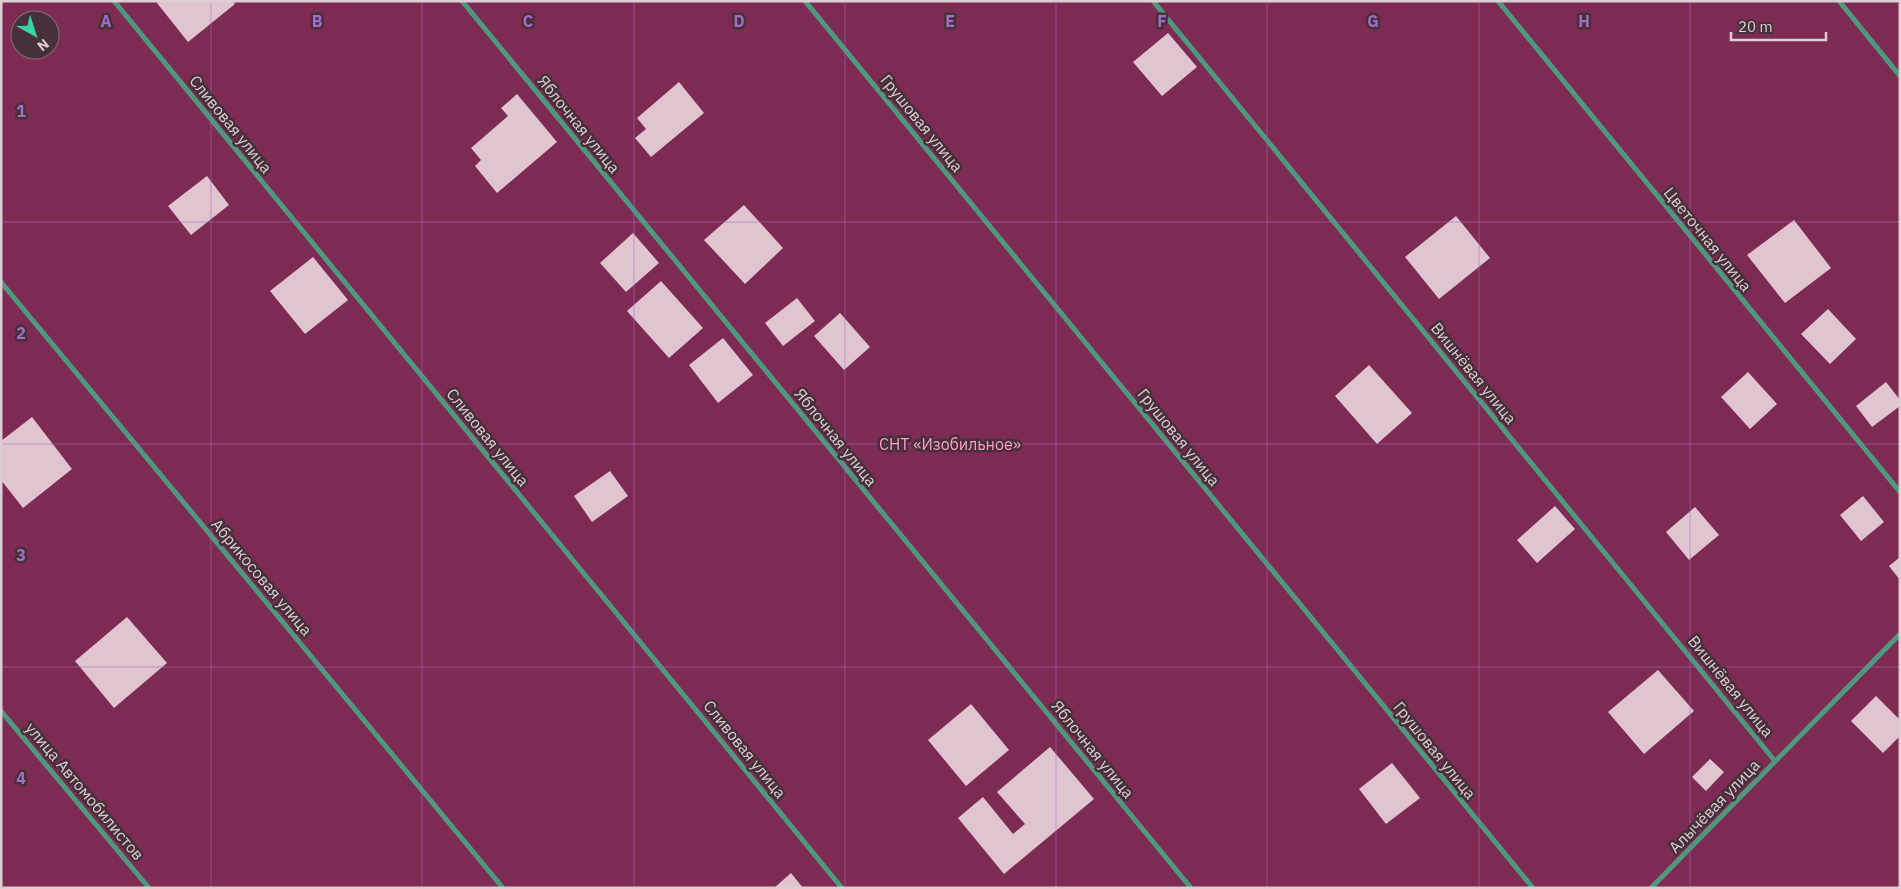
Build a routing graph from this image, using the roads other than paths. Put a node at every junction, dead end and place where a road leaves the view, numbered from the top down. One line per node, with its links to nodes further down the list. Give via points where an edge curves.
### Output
1 (114, 1): 15 (street, Сливовая улица)
2 (462, 1): 16 (street, Яблочная улица)
3 (805, 1): 17 (street, Грушовая улица)
4 (1153, 1): 12 (street, Вишнёвая улица)
5 (1498, 1): 9 (street, Цветочная улица)
6 (1839, 1): 7 (street)
7 (1900, 76)
8 (1, 282): 14 (street, Абрикосовая улица)
9 (1900, 492)
10 (1900, 634): 12 (street, Алычёвая улица)
11 (1, 711): 13 (street, улица Автомобилистов)
12 (1775, 760): 18 (street, Алычёвая улица)
13 (149, 888)
14 (504, 888)
15 (842, 888)
16 (1191, 888)
17 (1532, 888)
18 (1651, 888)

